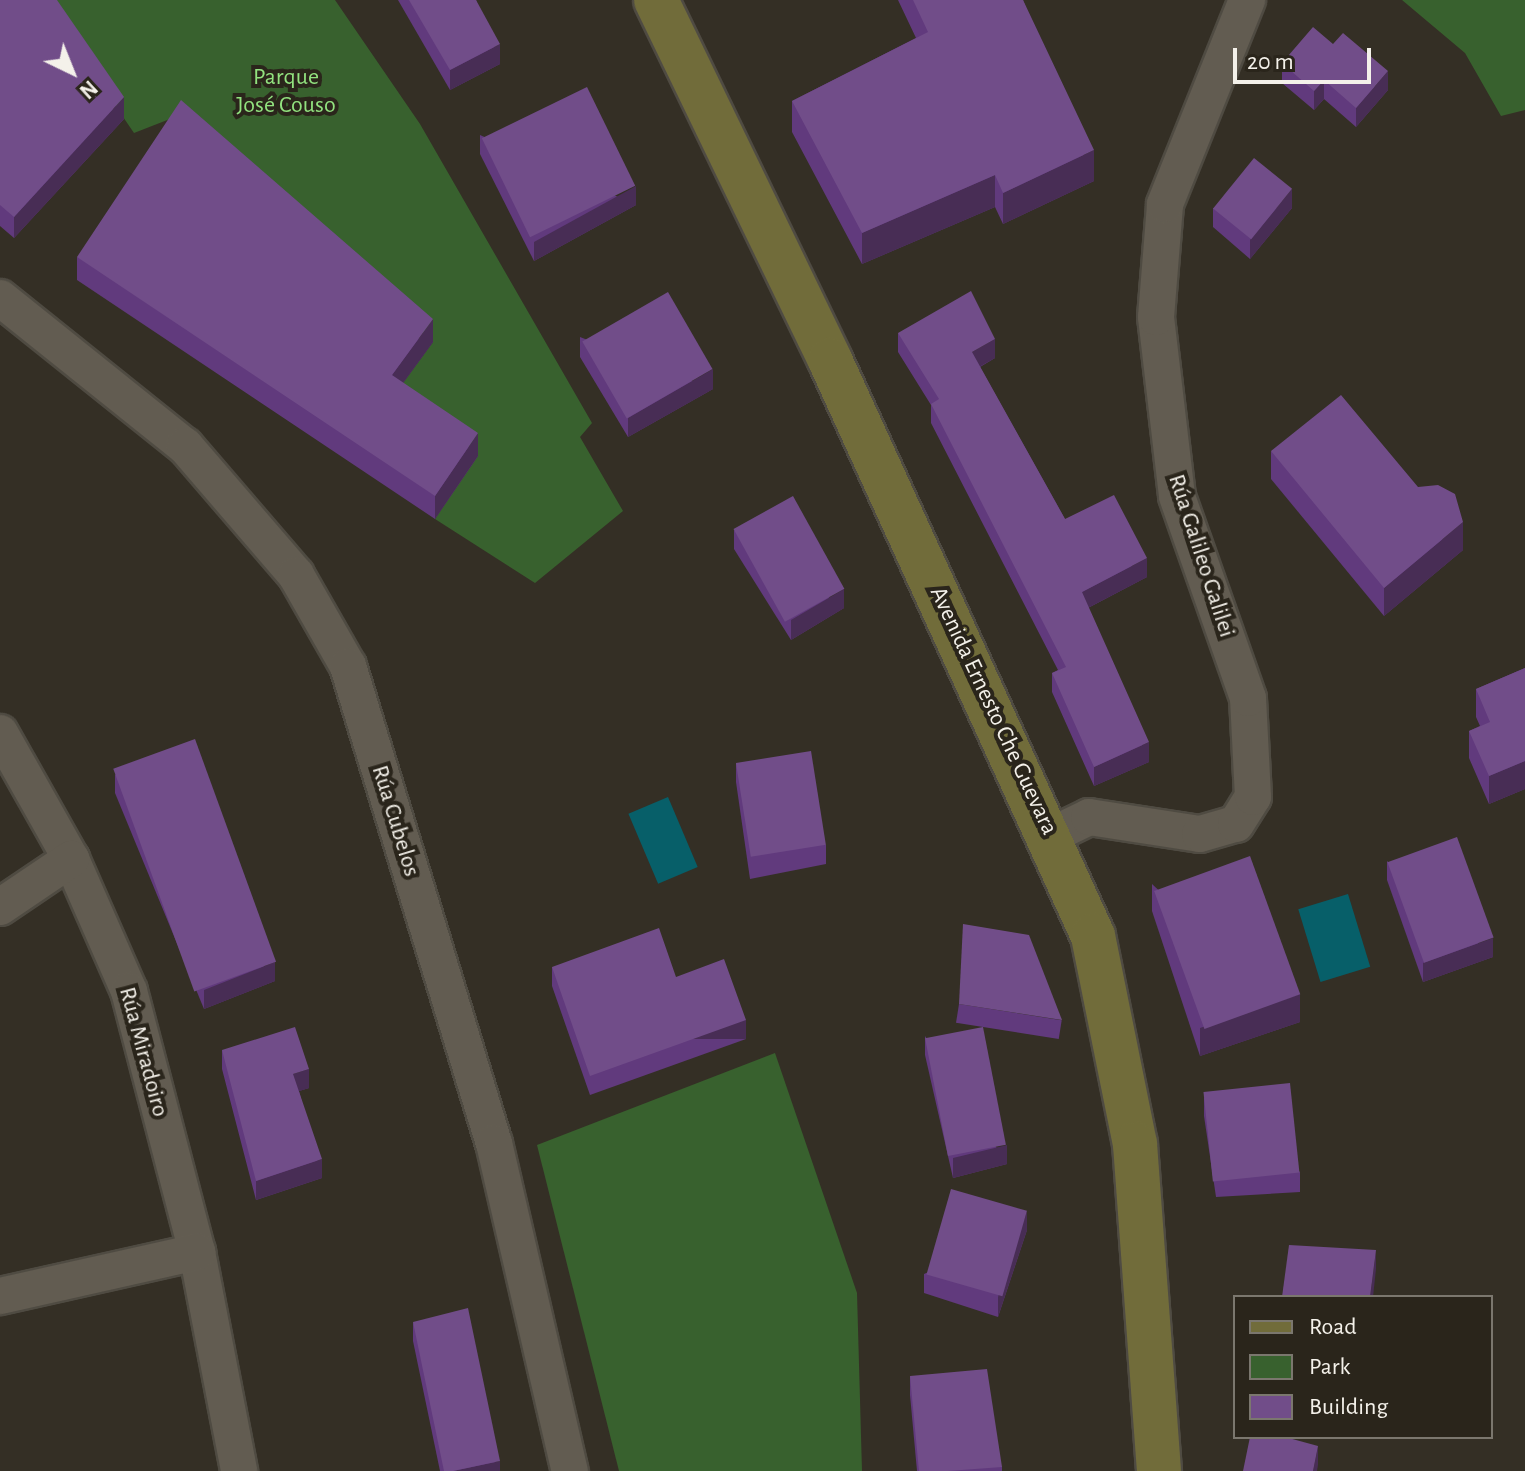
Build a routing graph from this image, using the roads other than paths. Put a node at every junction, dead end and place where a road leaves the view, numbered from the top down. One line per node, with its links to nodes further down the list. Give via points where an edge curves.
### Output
1 (656, 0): 5 (main road, Avenida Ernesto Che Guevara)
2 (1247, 0): 5 (street, Rúa Galileo Galilei, via 1165,204 1156,317 1177,496 1248,698 1253,797 1236,824 1200,834 1133,820 1102,837)
3 (0, 298): 11 (street, Rúa Cubelos, via 185,446 296,575 348,666 494,1143)
4 (0, 733): 6 (street, Rúa Miradoiro)
5 (1052, 835): 12 (main road, Avenida Ernesto Che Guevara, via 1093,936 1135,1144)
6 (71, 859): 7 (street); 8 (street, Rúa Miradoiro, via 129,991)
7 (0, 907)
8 (197, 1252): 9 (street); 10 (street, Rúa Miradoiro)
9 (0, 1296)
10 (239, 1471)
11 (570, 1471)
12 (1159, 1471)

